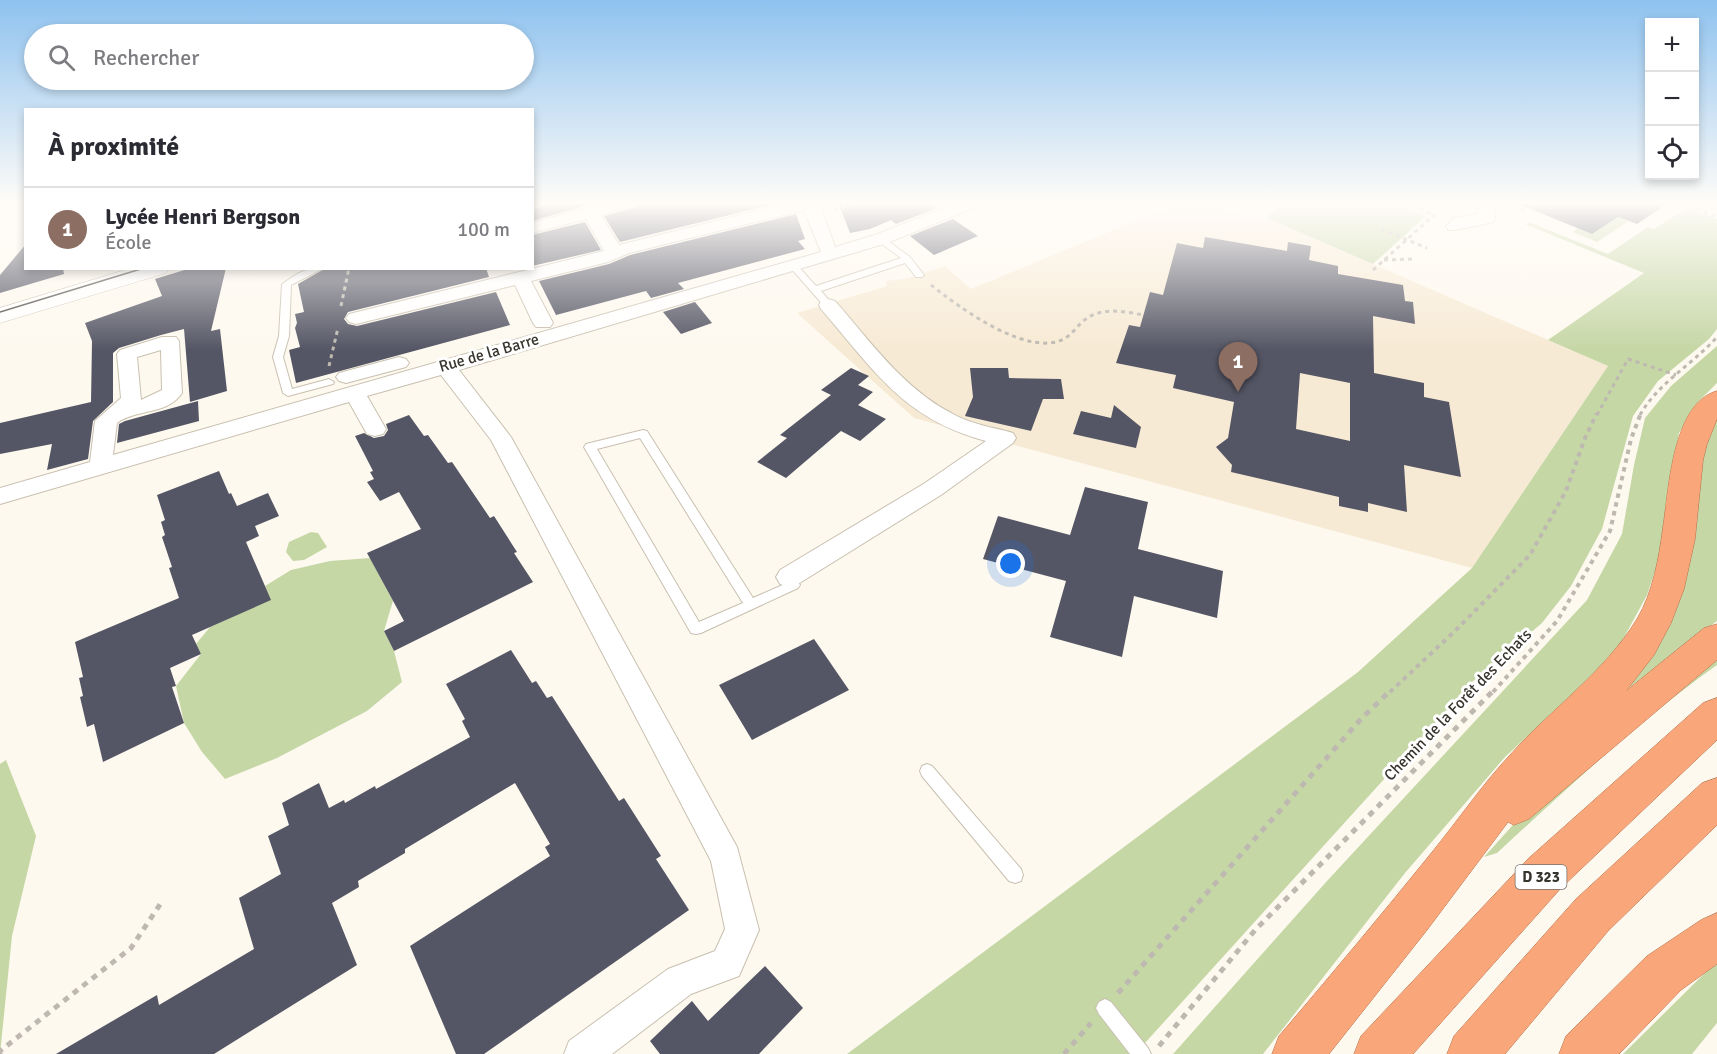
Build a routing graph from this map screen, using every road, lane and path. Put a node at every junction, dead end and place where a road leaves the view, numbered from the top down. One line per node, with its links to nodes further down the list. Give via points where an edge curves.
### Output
1 (617, 251): 6 (street)
2 (829, 251): 7 (street)
3 (840, 251): 7 (street, Rue de la Barre)
4 (897, 251): 8 (lane)
5 (1394, 251): 10 (path)
6 (614, 252): 17 (street)
7 (831, 254): 11 (street, Rue de la Barre)
8 (907, 259): 16 (lane); 20 (lane)
9 (1413, 259): 10 (path)
10 (1384, 260): 15 (path)
11 (793, 266): 18 (street, Rue de la Barre); 20 (lane)
12 (108, 270): 21 (street)
13 (151, 270): 23 (street)
14 (315, 270): 30 (lane, via 287,284 284,336 278,357 288,393)
15 (1373, 270)
16 (919, 275)
17 (522, 278): 24 (street); 25 (street)
18 (736, 282): 25 (street, via 726,276 713,277); 28 (street, Rue de la Barre)
19 (927, 282): 22 (path, via 955,304 1009,334 1049,344 1062,340 1092,314 1104,310)
20 (822, 297): 36 (street, via 873,356 924,406 943,418 1005,438)
21 (0, 303)
22 (1143, 315)
23 (0, 316)
24 (356, 318)
25 (543, 323): 30 (street)
26 (1717, 337): 29 (path, Chemin de la Forêt des Echats)
27 (333, 342): 30 (path, via 330,345)
28 (445, 366): 30 (street, Rue de la Barre); 48 (street, via 500,437 726,858 742,930 727,964 680,981)
29 (1676, 375): 46 (path, via 1628,359 1585,438 1566,491 1530,555 1362,718); 51 (path, Chemin de la Forêt des Echats, via 1655,393 1641,413 1631,439 1610,531 1557,621 1483,703 1256,928)
30 (343, 384): 33 (street); 34 (street, Rue de la Barre)
31 (1717, 400): 42 (highway, via 1692,440 1667,590 1653,623 1636,652 1524,768)
32 (120, 410): 34 (street, via 106,421)
33 (375, 429)
34 (101, 466): 35 (street, Rue de la Barre)
35 (0, 496)
36 (791, 581): 37 (lane)
37 (751, 605): 37 (lane, via 643,434 590,447 696,629)
38 (1717, 639): 42 (highway)
39 (1717, 715): 53 (highway, D 323, via 1545,873)
40 (927, 771): 43 (lane)
41 (1717, 797): 54 (highway, via 1592,915)
42 (1467, 843): 52 (highway)
43 (1016, 875)
44 (163, 900): 47 (path, via 131,948)
45 (1717, 936): 55 (highway, via 1664,973)
46 (1105, 1008): 49 (path); 50 (lane)
47 (0, 1054)
48 (582, 1054)
49 (1064, 1054)
50 (1142, 1054)
51 (1151, 1054)
52 (1297, 1054)
53 (1379, 1054)
54 (1472, 1054)
55 (1584, 1054)

